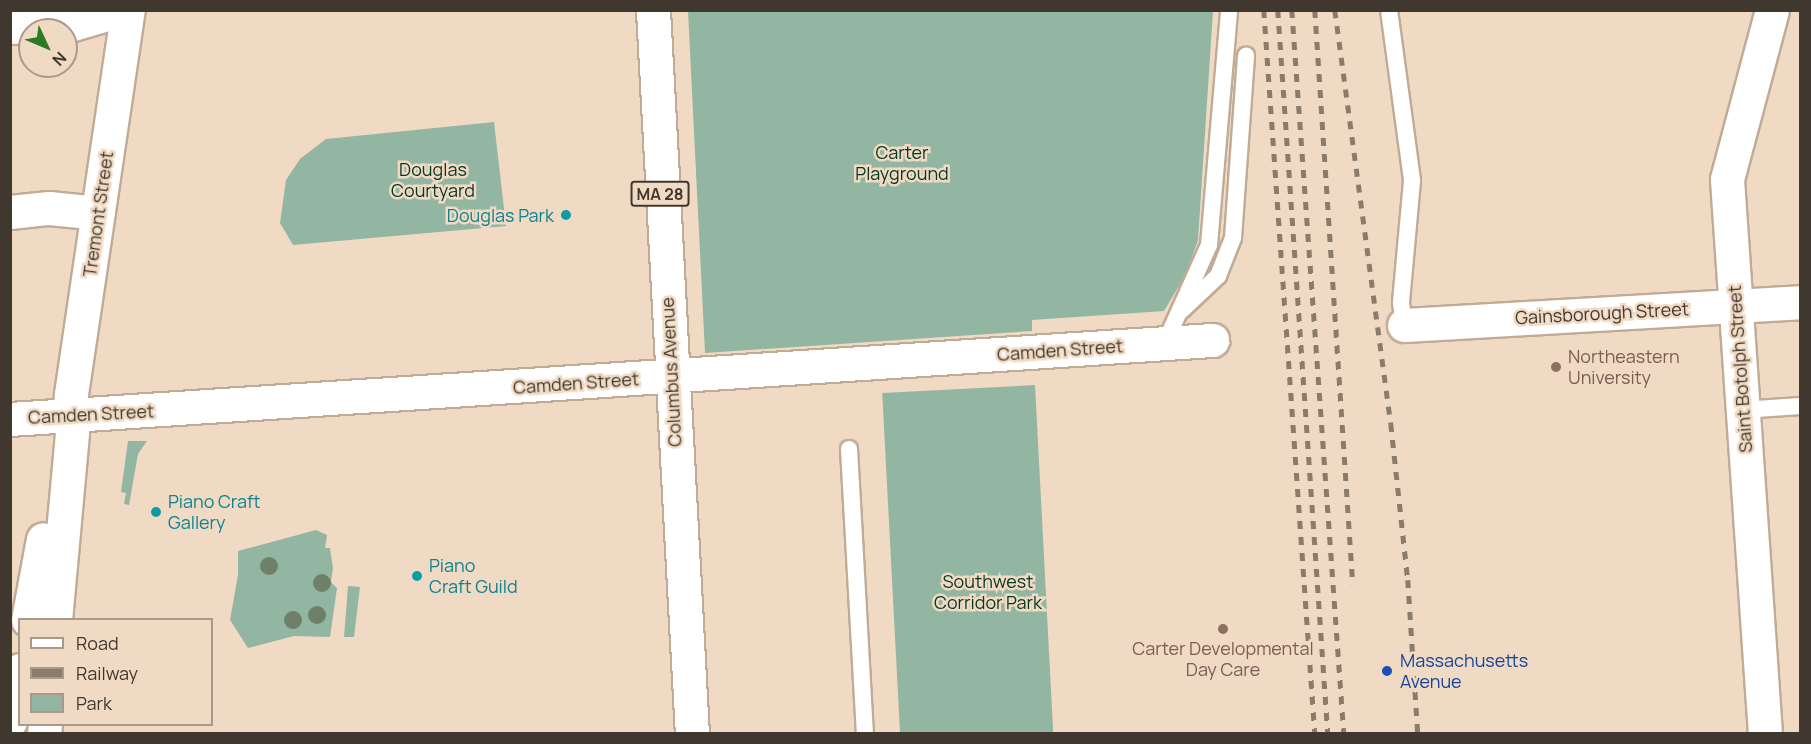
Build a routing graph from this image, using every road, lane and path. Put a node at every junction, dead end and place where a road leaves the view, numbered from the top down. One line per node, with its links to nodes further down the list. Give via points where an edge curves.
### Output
1 (121, 10): 7 (street, via 74,24)
2 (128, 10): 10 (street, Tremont Street)
3 (653, 10): 16 (street, Columbus Avenue / MA 28)
4 (1228, 10): 14 (lane, via 1209,245)
5 (1389, 10): 13 (lane, via 1412,181 1401,303)
6 (1772, 10): 12 (street, Saint Botolph Street, via 1727,178)
7 (10, 27)
8 (1246, 55): 14 (lane, via 1233,238 1218,276)
9 (10, 212): 10 (street, via 49,208)
10 (98, 213): 19 (street, Tremont Street)
11 (1800, 302): 12 (street, Gainsborough Street)
12 (1736, 306): 13 (street, Gainsborough Street); 18 (street, Saint Botolph Street)
13 (1404, 325)
14 (1171, 329): 15 (street, Camden Street); 16 (street, Camden Street)
15 (1212, 340)
16 (670, 377): 19 (street, Camden Street); 26 (street, Columbus Avenue / MA 28)
17 (1800, 405): 18 (lane)
18 (1742, 410): 28 (street, Saint Botolph Street)
19 (69, 417): 20 (street, Camden Street); 22 (street, Tremont Street, via 62,428); 23 (street, Tremont Street, via 72,432)
20 (10, 419)
21 (849, 449): 27 (lane)
22 (28, 618)
23 (55, 618)
24 (18, 680): 25 (street)
25 (10, 721)
26 (692, 734)
27 (865, 734)
28 (1765, 734)

